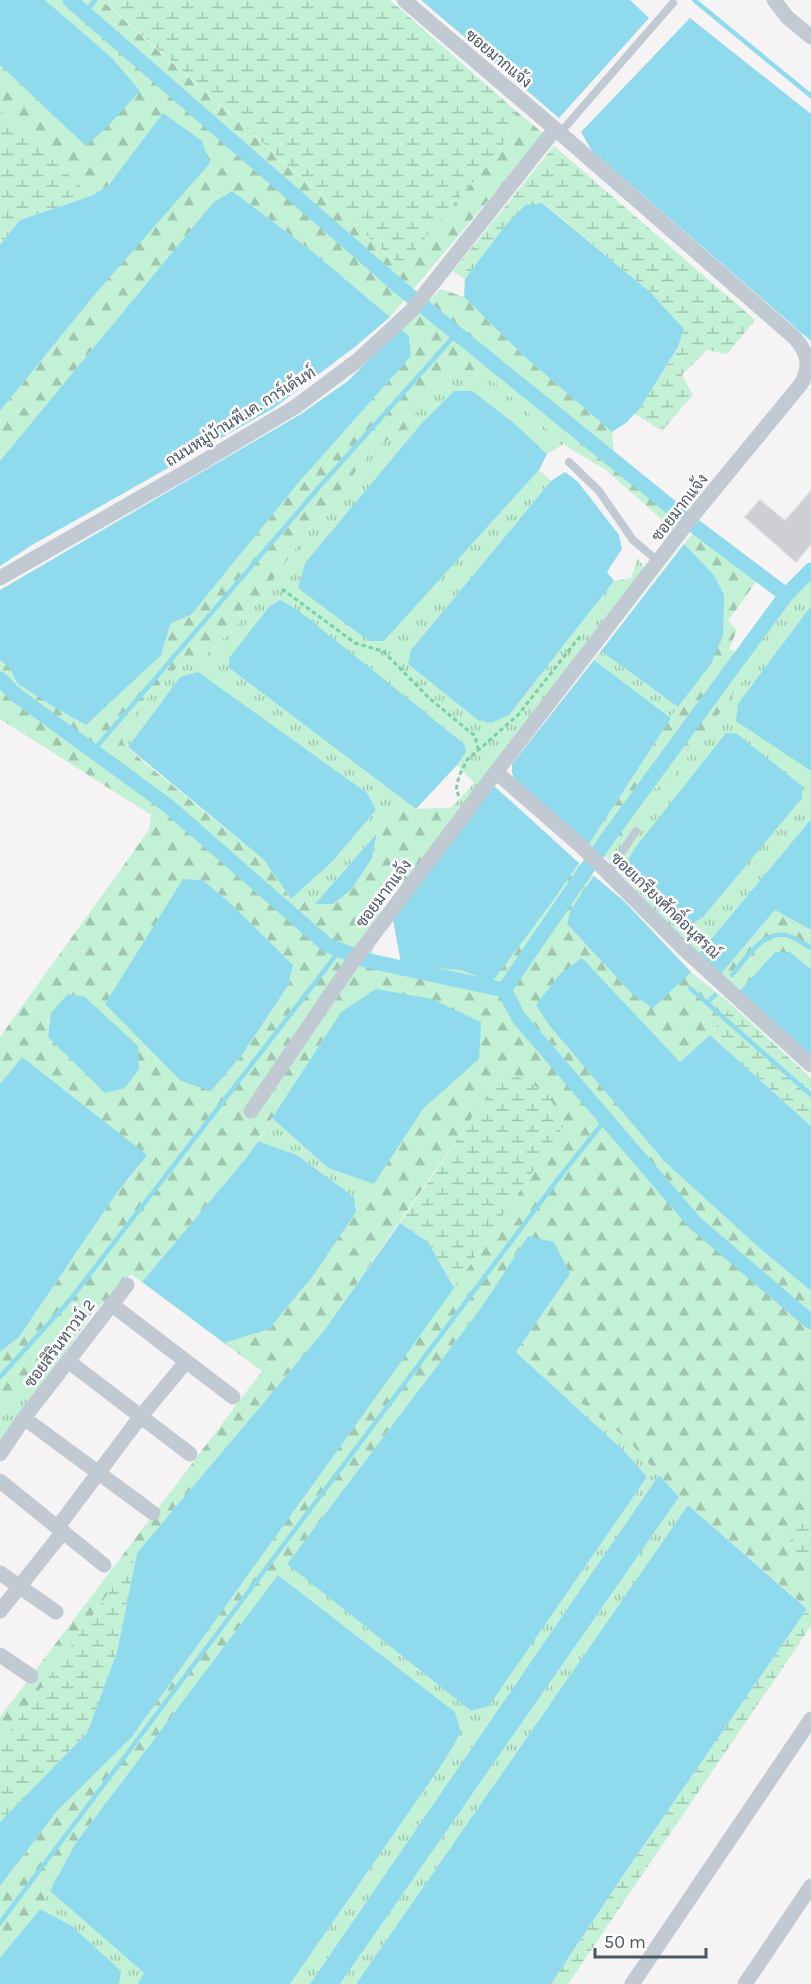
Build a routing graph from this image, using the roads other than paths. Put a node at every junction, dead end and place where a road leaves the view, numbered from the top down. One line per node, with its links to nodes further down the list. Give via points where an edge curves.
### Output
1 (404, 0): 5 (street, ซอยมากแจ้ง)
2 (774, 0): 4 (street)
3 (673, 3): 5 (lane)
4 (811, 38)
5 (557, 131): 7 (street, ซอยมากแจ้ง, via 804,348 807,366 801,384); 8 (street, ถนนหมู่บ้านพี.เค. การ์เด้นท์, via 411,311 358,360 295,407)
6 (569, 462): 7 (lane, via 599,491 633,540)
7 (659, 562): 9 (street, ซอยมากแจ้ง)
8 (0, 578)
9 (496, 772): 11 (street, ซอยเกรียงศักดิ์อนุสรณ์); 13 (street, ซอยมากแจ้ง, via 349,967)
10 (636, 831): 11 (lane)
11 (604, 870): 12 (street, ซอยเกรียงศักดิ์อนุสรณ์)
12 (811, 1065)
13 (251, 1112)
14 (127, 1284): 15 (street, ซอยสิรินทาวน์ 2)
15 (111, 1304): 16 (street, ซอยสิรินทาวน์ 2); 17 (street)
16 (68, 1361): 19 (street); 20 (street, ซอยสิรินทาวน์ 2)
17 (186, 1362): 18 (street); 19 (street)
18 (233, 1397)
19 (141, 1416): 22 (street); 23 (street)
20 (24, 1418): 21 (street, ซอยสิรินทาวน์ 2); 23 (street)
21 (0, 1454)
22 (190, 1454)
23 (100, 1473): 25 (street); 26 (street)
24 (0, 1481): 26 (street)
25 (153, 1513)
26 (60, 1531): 27 (street); 29 (street)
27 (104, 1565)
28 (0, 1573): 29 (street)
29 (18, 1586): 30 (street); 31 (street)
30 (0, 1611)
31 (56, 1612)
32 (0, 1655): 33 (street)
33 (31, 1676)
34 (811, 1719): 36 (street)
35 (811, 1886): 37 (street)
36 (632, 1984)
37 (745, 1984)

